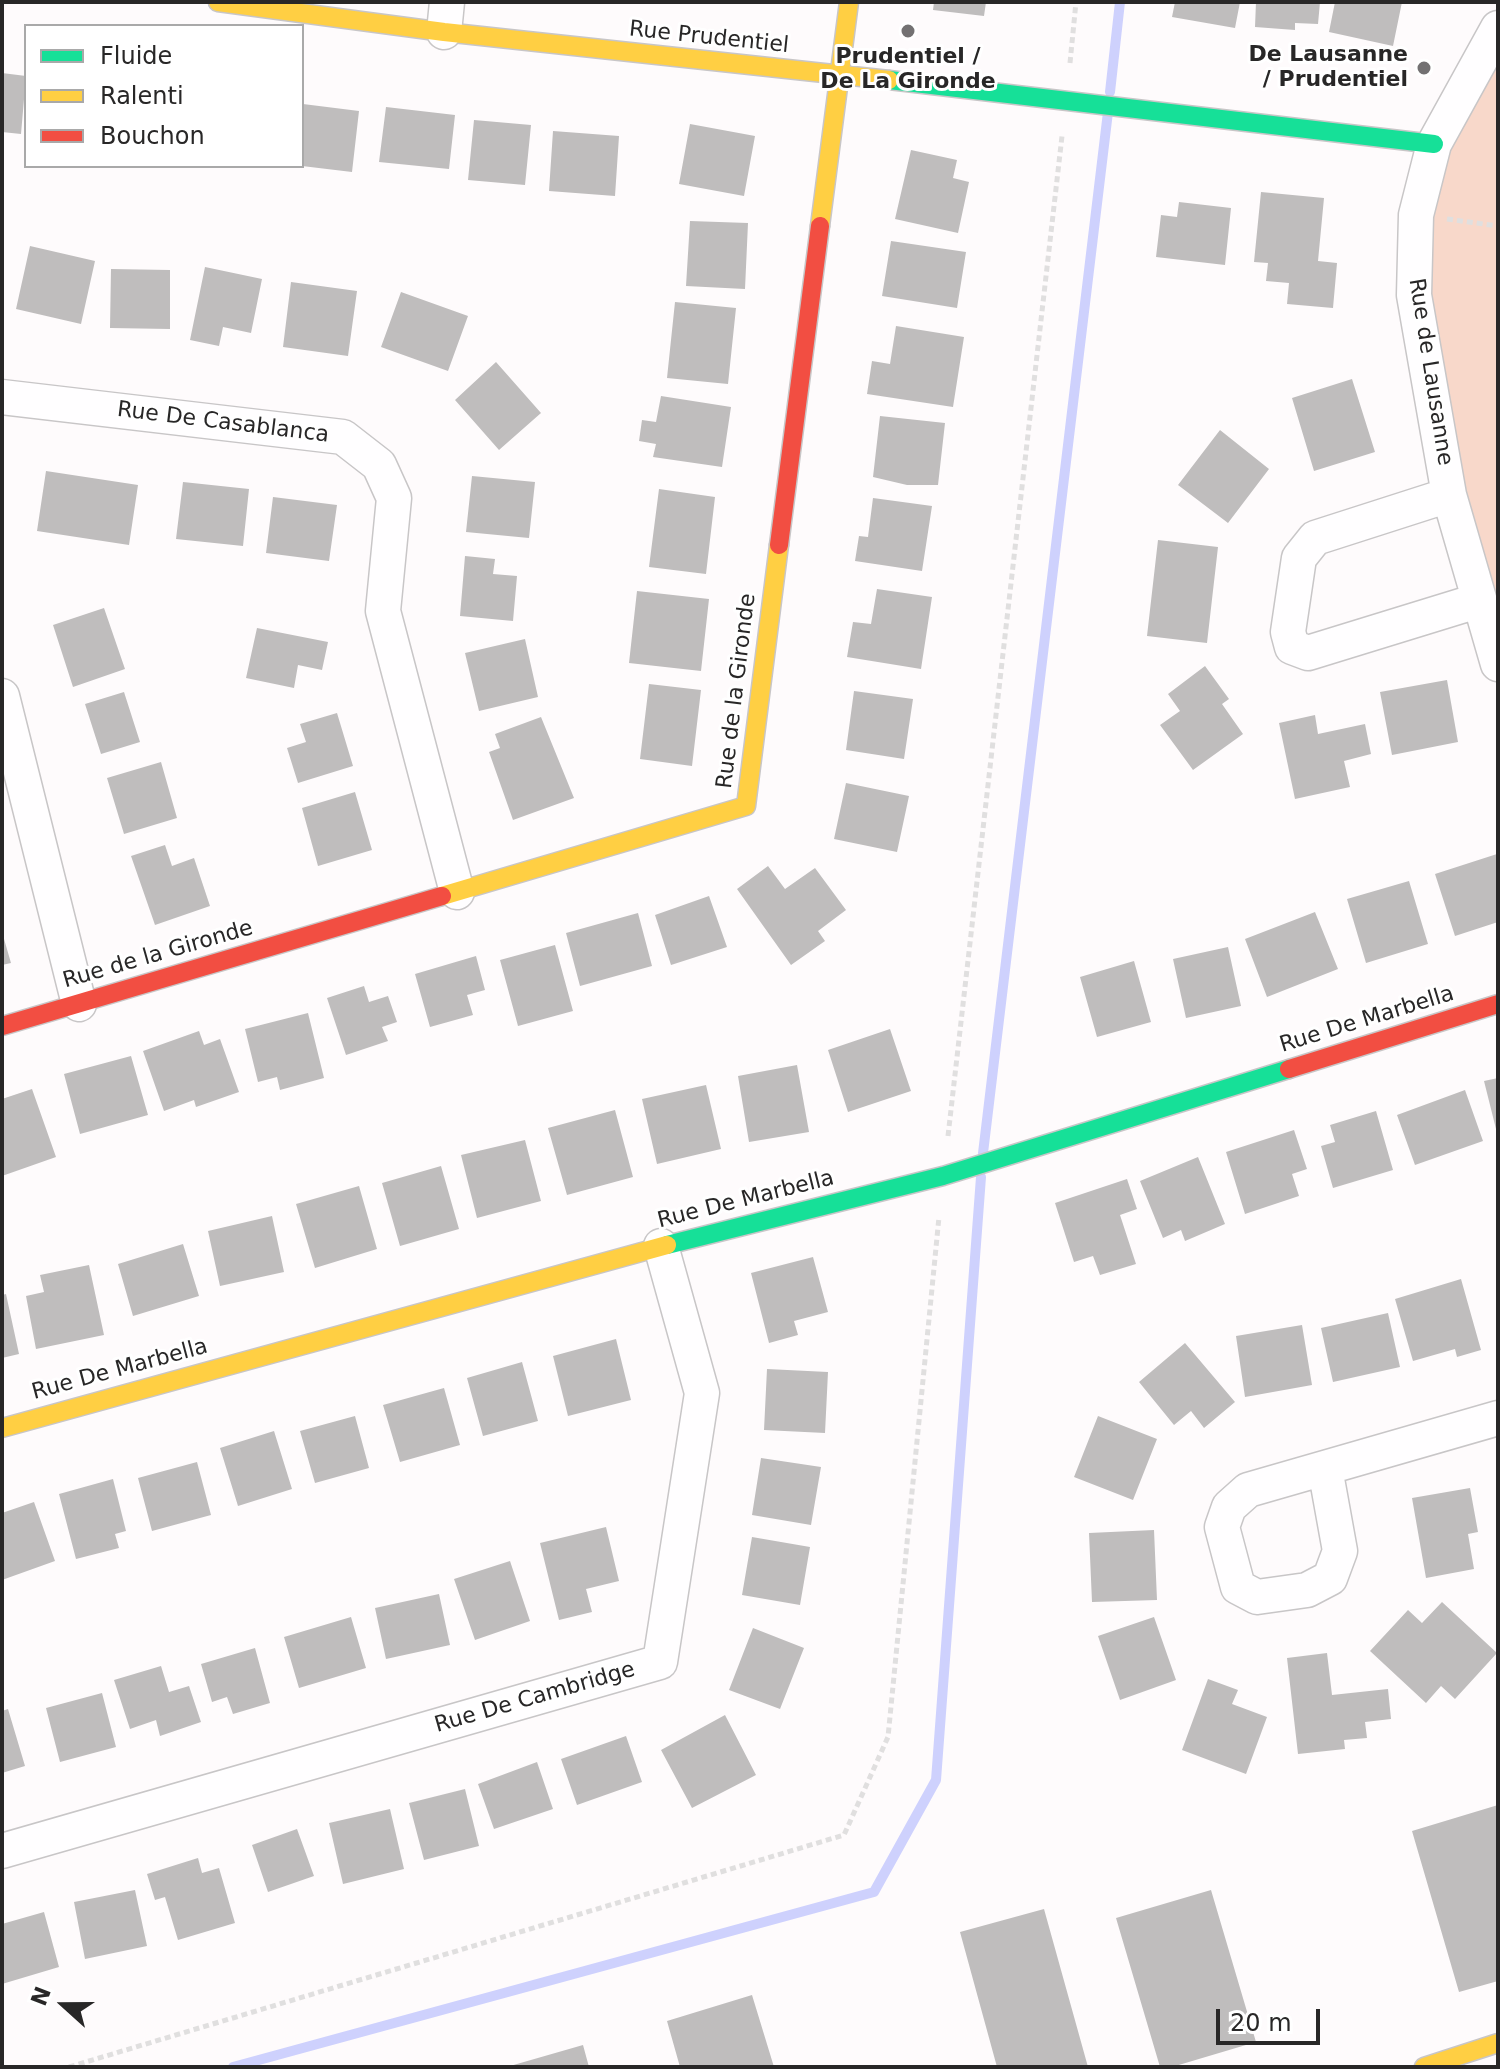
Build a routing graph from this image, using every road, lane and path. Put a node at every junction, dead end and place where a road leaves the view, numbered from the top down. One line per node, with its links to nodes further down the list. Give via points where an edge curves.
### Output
1 (218, 2): 4 (street, Rue Prudentiel)
2 (849, 2): 6 (street, Rue de la Gironde)
3 (1076, 2): 7 (path)
4 (445, 17): 6 (street, Rue Prudentiel)
5 (1498, 28): 8 (street, Rue de Lausanne)
6 (841, 77): 7 (street, Rue Prudentiel); 16 (street, Rue de la Gironde, via 746,806)
7 (1067, 99): 8 (street, Rue Prudentiel); 20 (path)
8 (1434, 144): 9 (street, Rue de Lausanne)
9 (1416, 215): 10 (path); 12 (street, Rue de Lausanne, via 1414,295)
10 (1498, 226)
11 (2, 397): 16 (street, Rue De Casablanca, via 343,437 379,465 394,498 383,611)
12 (1449, 495): 13 (street, Rue de Lausanne); 13 (street, Rue de Lausanne, via 1315,538 1299,558 1288,632 1292,647 1308,653)
13 (1477, 601): 14 (street, Rue de Lausanne)
14 (1498, 664)
15 (2, 696): 17 (street)
16 (457, 892): 17 (street, Rue de la Gironde)
17 (79, 1004): 19 (street, Rue de la Gironde)
18 (1498, 1004): 20 (street, Rue De Marbella)
19 (2, 1026)
20 (943, 1176): 21 (street, Rue De Marbella); 27 (path, via 888,1737 844,1835)
21 (661, 1246): 23 (street, Rue De Marbella); 25 (street, Rue De Cambridge, via 702,1393 660,1662)
22 (1498, 1418): 24 (street)
23 (2, 1428)
24 (1325, 1468)
25 (2, 1851)
26 (1498, 2043): 28 (street)
27 (69, 2067)
28 (1424, 2067)

